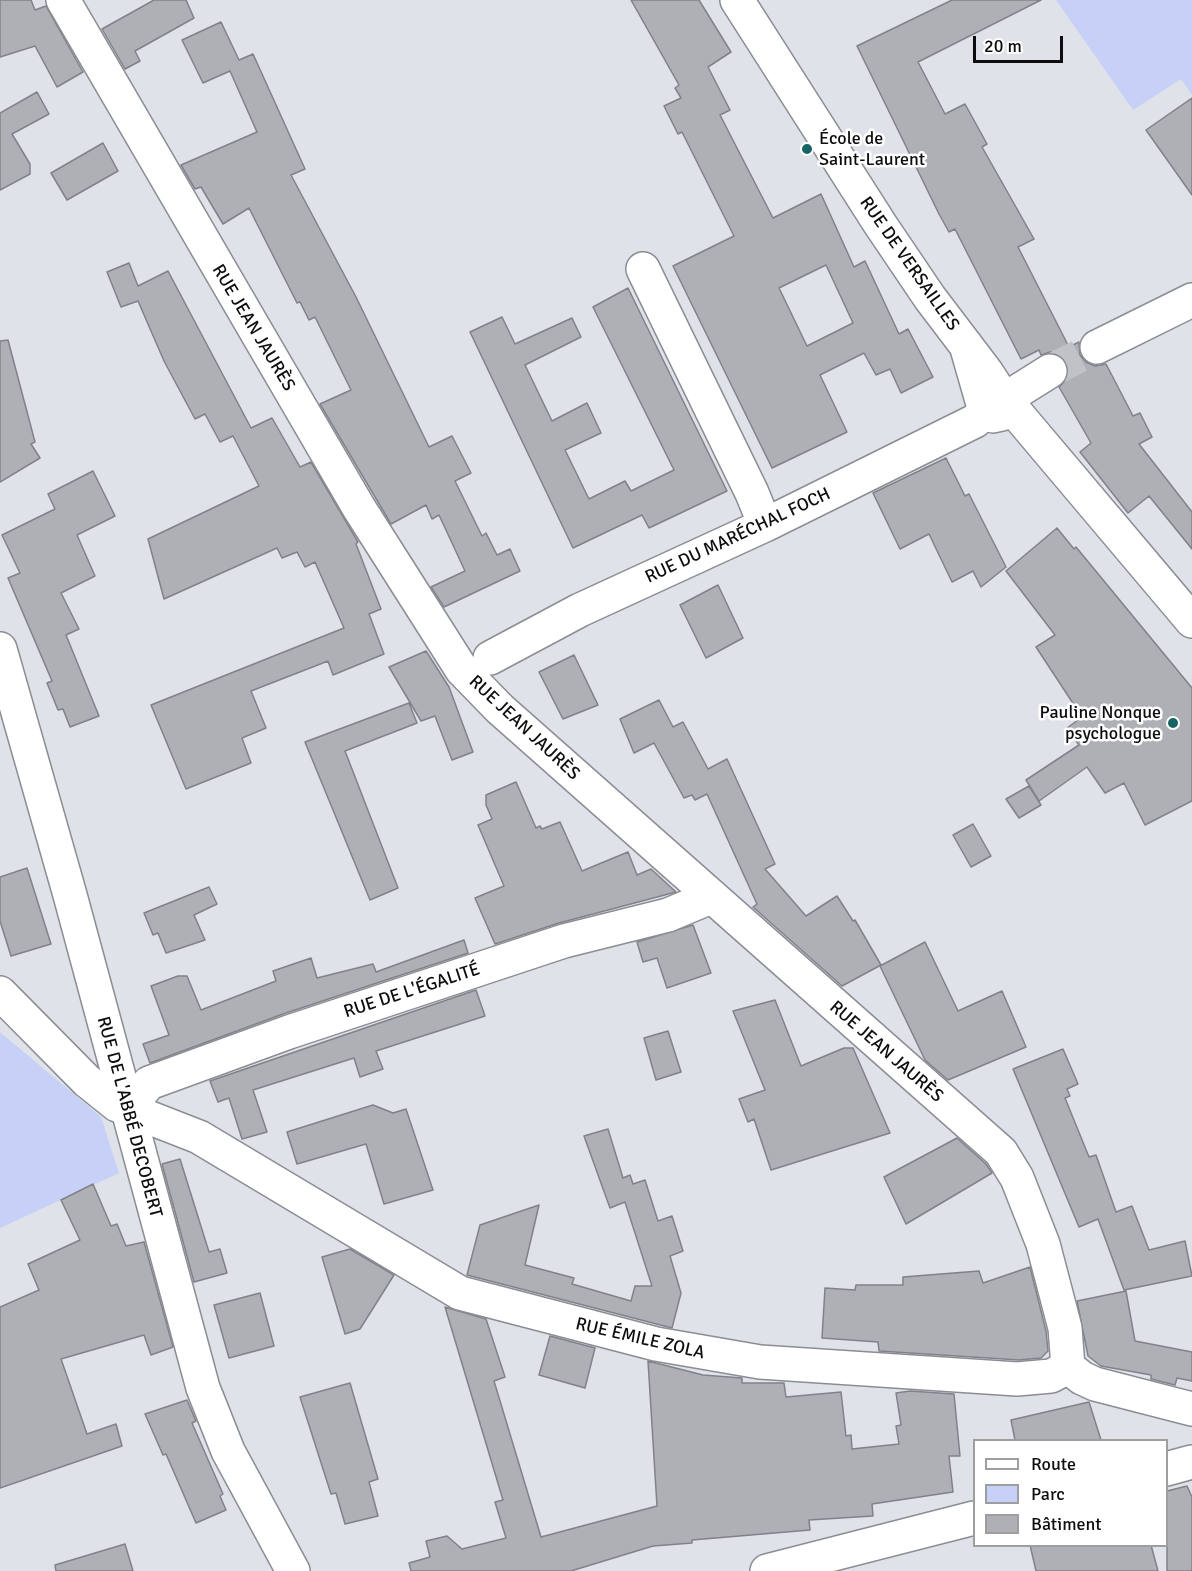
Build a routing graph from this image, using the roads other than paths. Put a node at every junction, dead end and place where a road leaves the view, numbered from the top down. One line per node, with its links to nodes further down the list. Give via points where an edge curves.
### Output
1 (63, 0): 12 (street, RUE JEAN JAURÈS, via 359,508 462,670 500,709)
2 (737, 0): 7 (street, RUE DE VERSAILLES, via 837,160 966,345)
3 (643, 269): 8 (street)
4 (1192, 300): 5 (street)
5 (1097, 347)
6 (1050, 371): 7 (street, RUE DU MARÉCHAL FOCH)
7 (1002, 406): 8 (street, RUE DU MARÉCHAL FOCH); 9 (street, RUE DE VERSAILLES)
8 (765, 525): 11 (street, RUE DU MARÉCHAL FOCH, via 580,610)
9 (1192, 621)
10 (0, 649): 14 (street, RUE DE L'ABBÉ DECOBERT)
11 (490, 657)
12 (711, 897): 14 (street, RUE DE L'ÉGALITÉ, via 668,915 564,940 149,1083); 15 (street, RUE JEAN JAURÈS, via 1001,1152 1017,1178 1043,1244 1065,1328)
13 (2, 998): 14 (street, RUE ÉMILE ZOLA, via 87,1081)
14 (127, 1110): 15 (street, RUE ÉMILE ZOLA, via 199,1137 445,1285 493,1303 656,1344 760,1362 1017,1379 1051,1376); 20 (street, RUE DE L'ABBÉ DECOBERT, via 211,1412)
15 (1068, 1366): 16 (street, via 1095,1384)
16 (1192, 1409)
17 (1192, 1462): 18 (street)
18 (1168, 1469)
19 (973, 1519): 21 (street)
20 (293, 1571)
21 (767, 1571)

